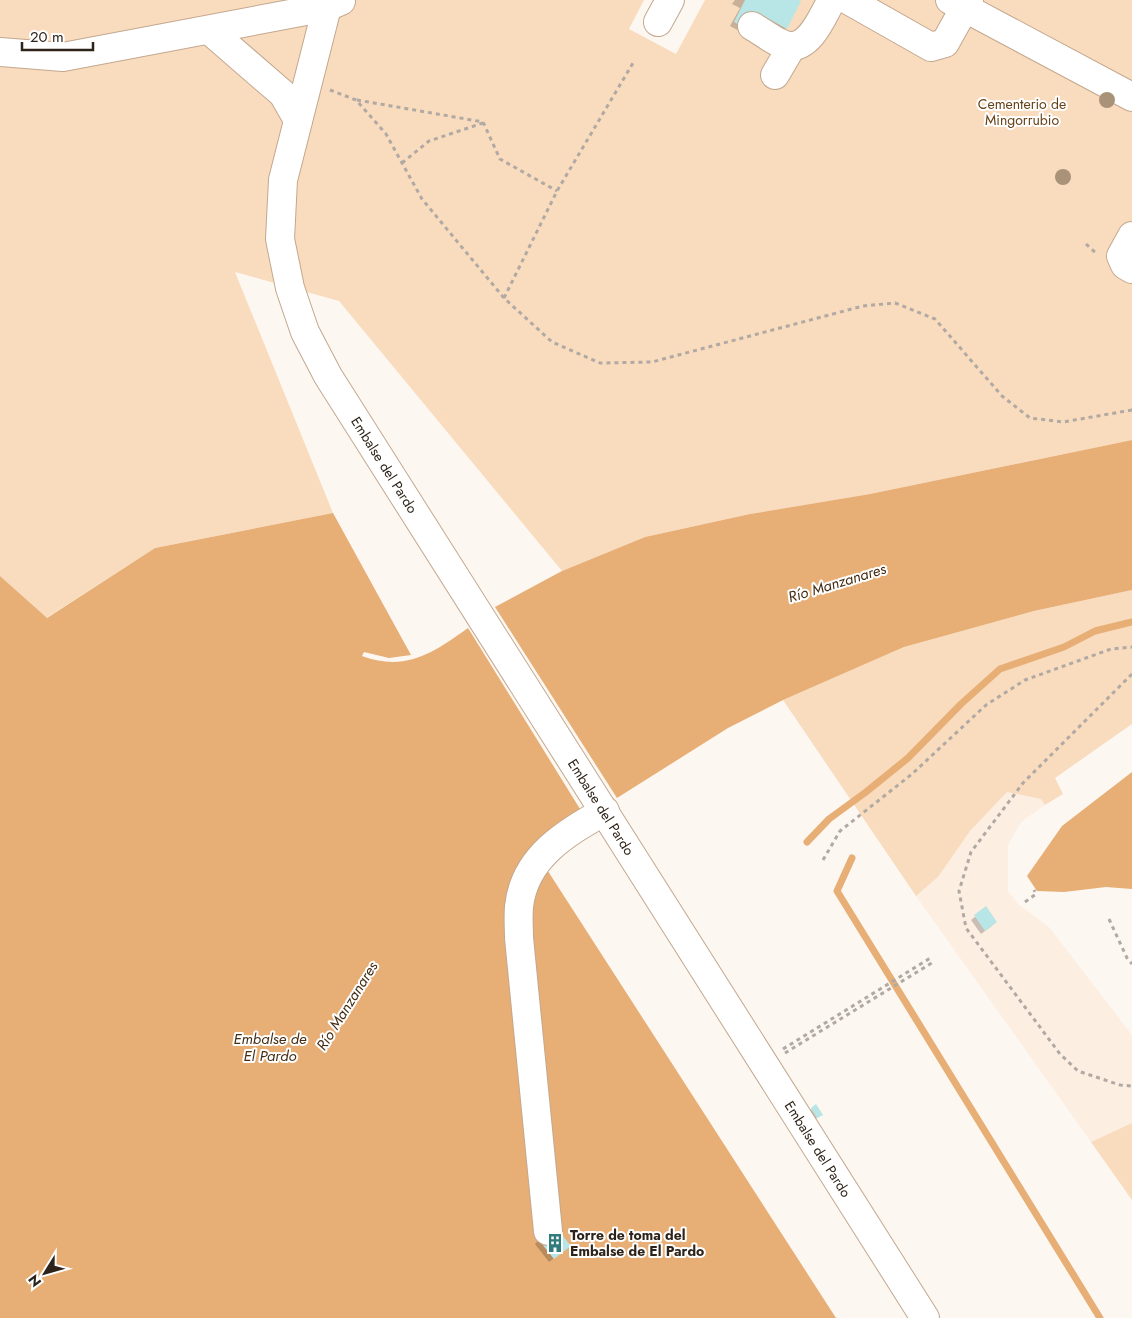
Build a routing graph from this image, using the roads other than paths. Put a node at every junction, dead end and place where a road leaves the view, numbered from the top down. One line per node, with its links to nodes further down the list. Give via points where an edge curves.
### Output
1 (832, 0): 7 (street, via 812,33)
2 (848, 0): 4 (street, via 931,47 945,43)
3 (335, 3): 6 (street); 11 (street, Embalse del Pardo)
4 (962, 3): 10 (street)
5 (752, 26): 7 (street)
6 (209, 30): 8 (street, via 63,57); 11 (street, via 283,94)
7 (792, 46): 9 (street)
8 (0, 52)
9 (775, 75)
10 (1132, 97)
11 (298, 120): 14 (street, Embalse del Pardo, via 283,180 280,239 290,288 305,332 328,376)
12 (1132, 236): 13 (street, via 1121,256 1125,265)
13 (1132, 269)
14 (605, 811): 15 (street, via 564,835 546,850 524,884 519,907 519,938); 16 (street, Embalse del Pardo)
15 (548, 1231)
16 (925, 1318)

